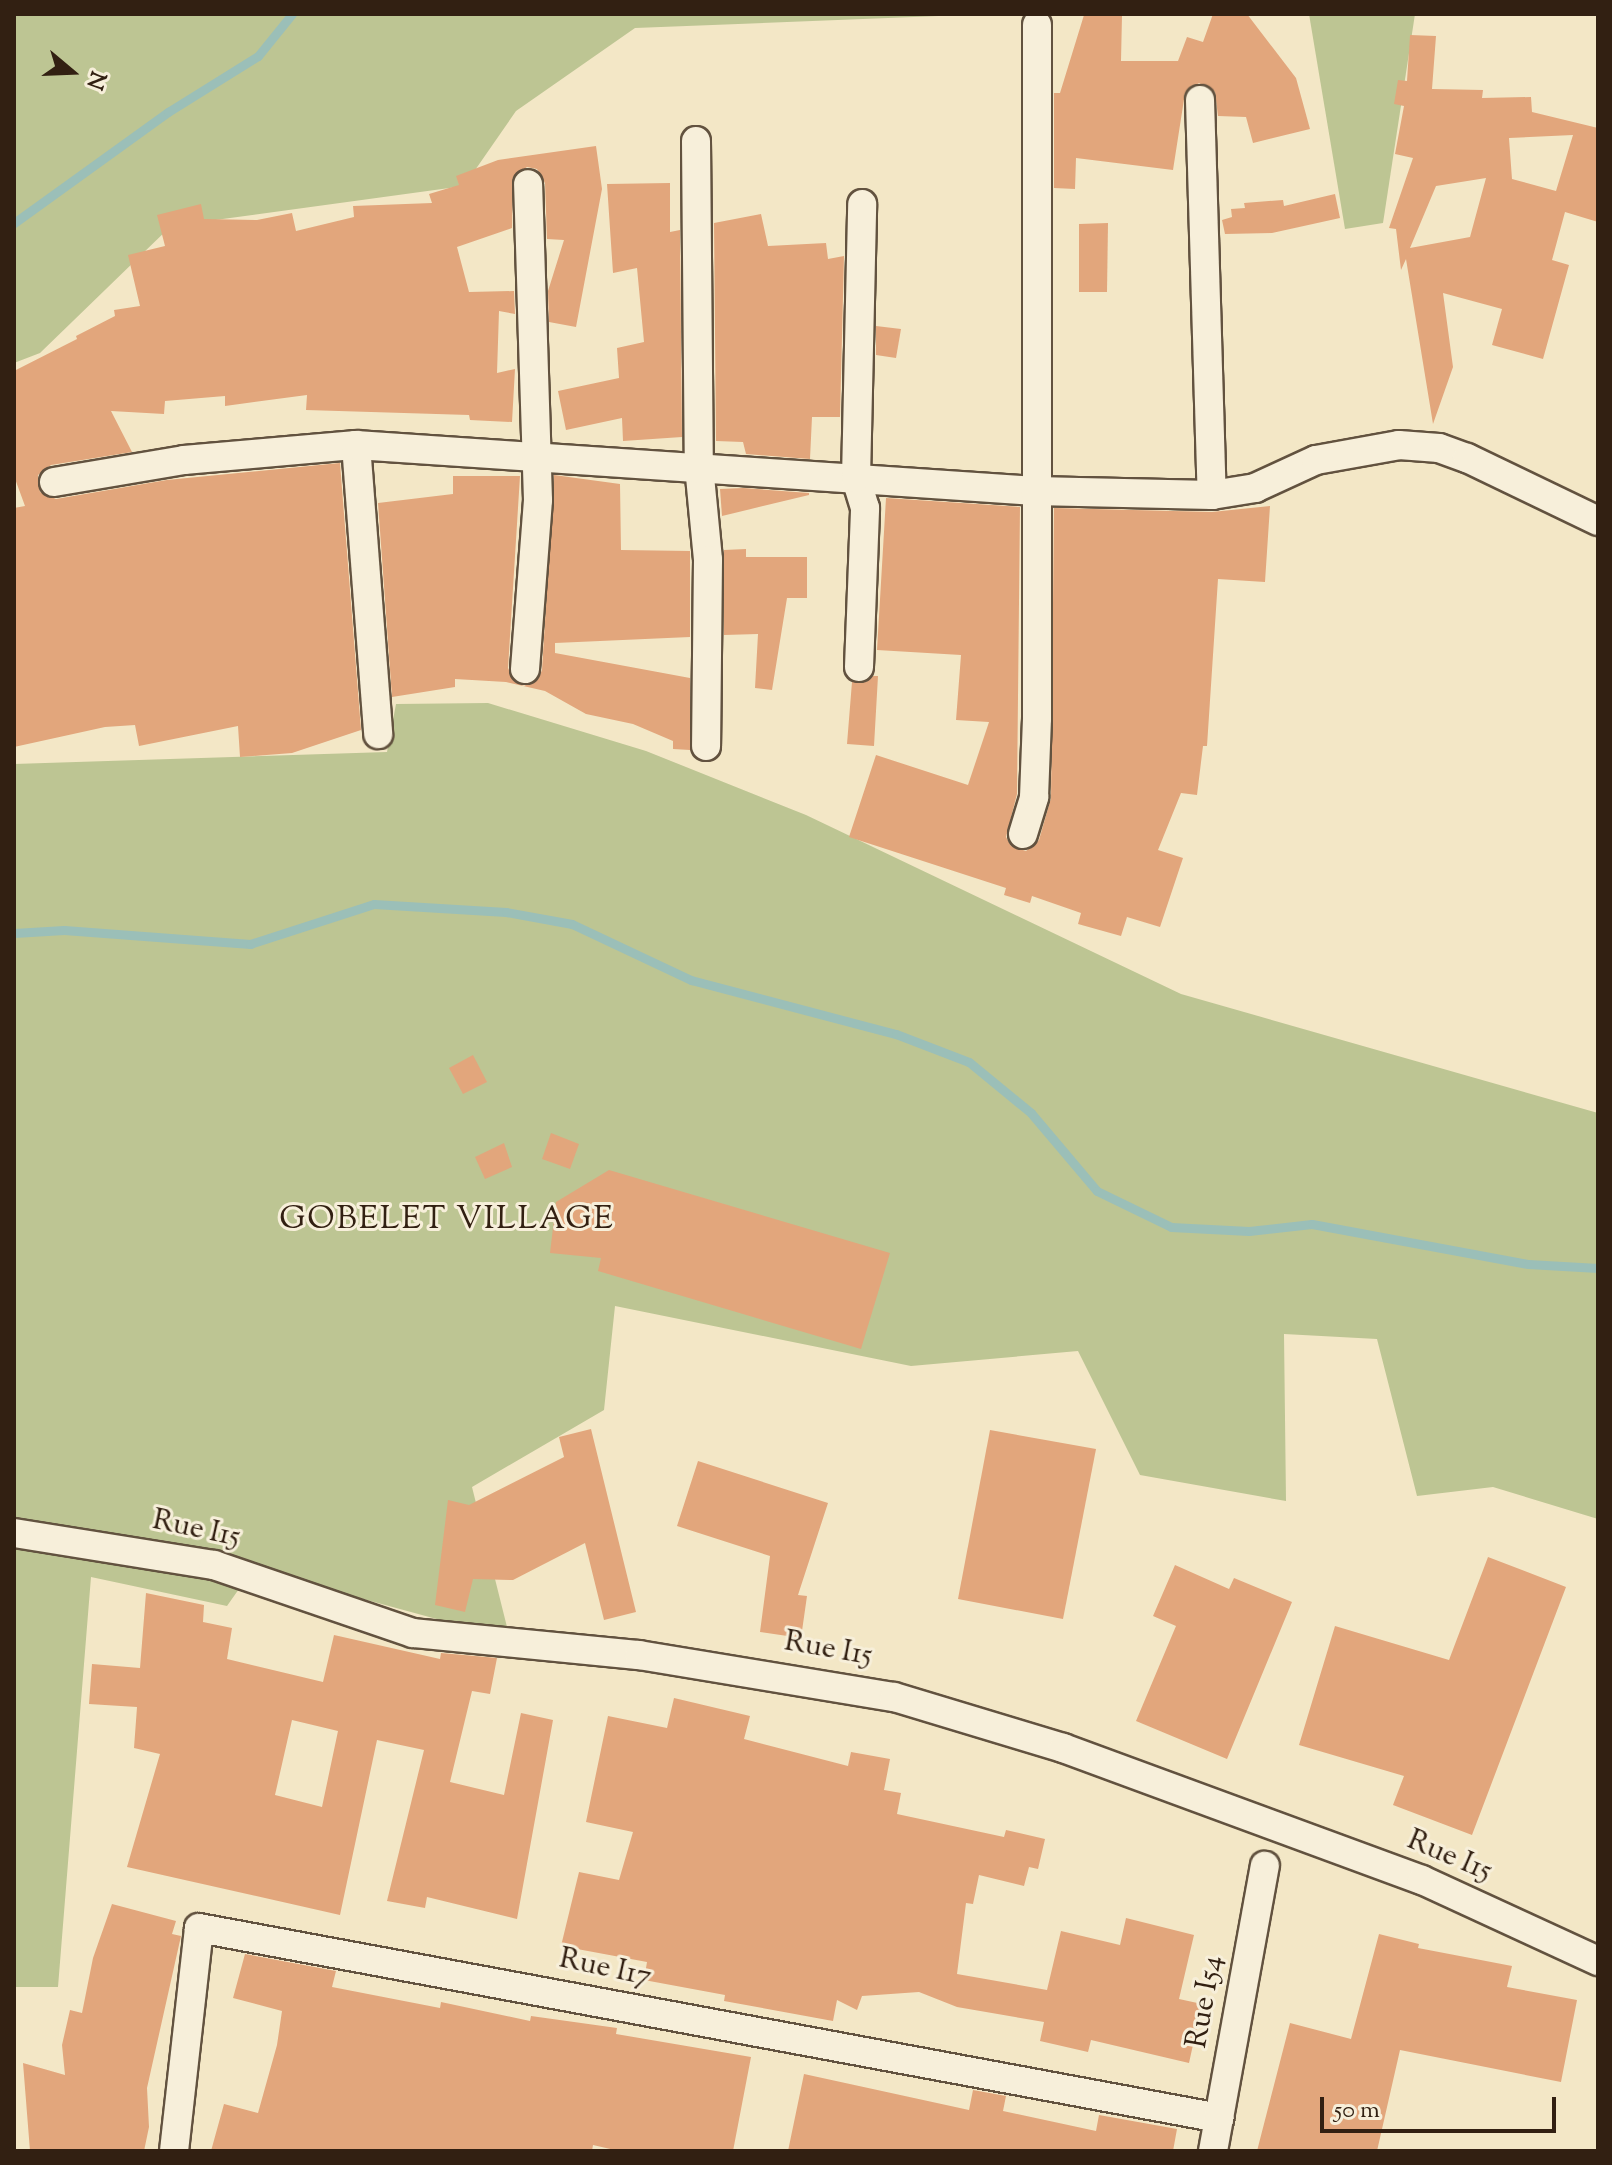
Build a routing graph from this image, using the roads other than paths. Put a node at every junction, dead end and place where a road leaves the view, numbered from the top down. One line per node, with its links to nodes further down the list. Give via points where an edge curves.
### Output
1 (1037, 25): 11 (street)
2 (1200, 100): 12 (street)
3 (696, 141): 8 (street)
4 (528, 184): 7 (street)
5 (862, 204): 9 (street)
6 (356, 445): 7 (street); 10 (street, via 198,458); 16 (street)
7 (537, 457): 8 (street); 15 (street)
8 (699, 466): 9 (street); 17 (street, via 708,560)
9 (856, 478): 11 (street); 14 (street, via 865,508)
10 (54, 482)
11 (1035, 491): 12 (street); 18 (street, via 1037,718 1034,797)
12 (1212, 495): 13 (street, via 1255,488 1316,460 1399,445 1439,448)
13 (1598, 521)
14 (859, 667)
15 (525, 669)
16 (378, 734)
17 (706, 746)
18 (1023, 834)
19 (14, 1533): 21 (street, Rue I15, via 214,1565 413,1633 639,1655 894,1697 1063,1748 1422,1880)
20 (1265, 1866): 22 (street, Rue I54)
21 (1598, 1961)
22 (1219, 2118): 23 (street, Rue I17, via 199,1928); 24 (street, Rue I54)
23 (174, 2151)
24 (1213, 2151)

